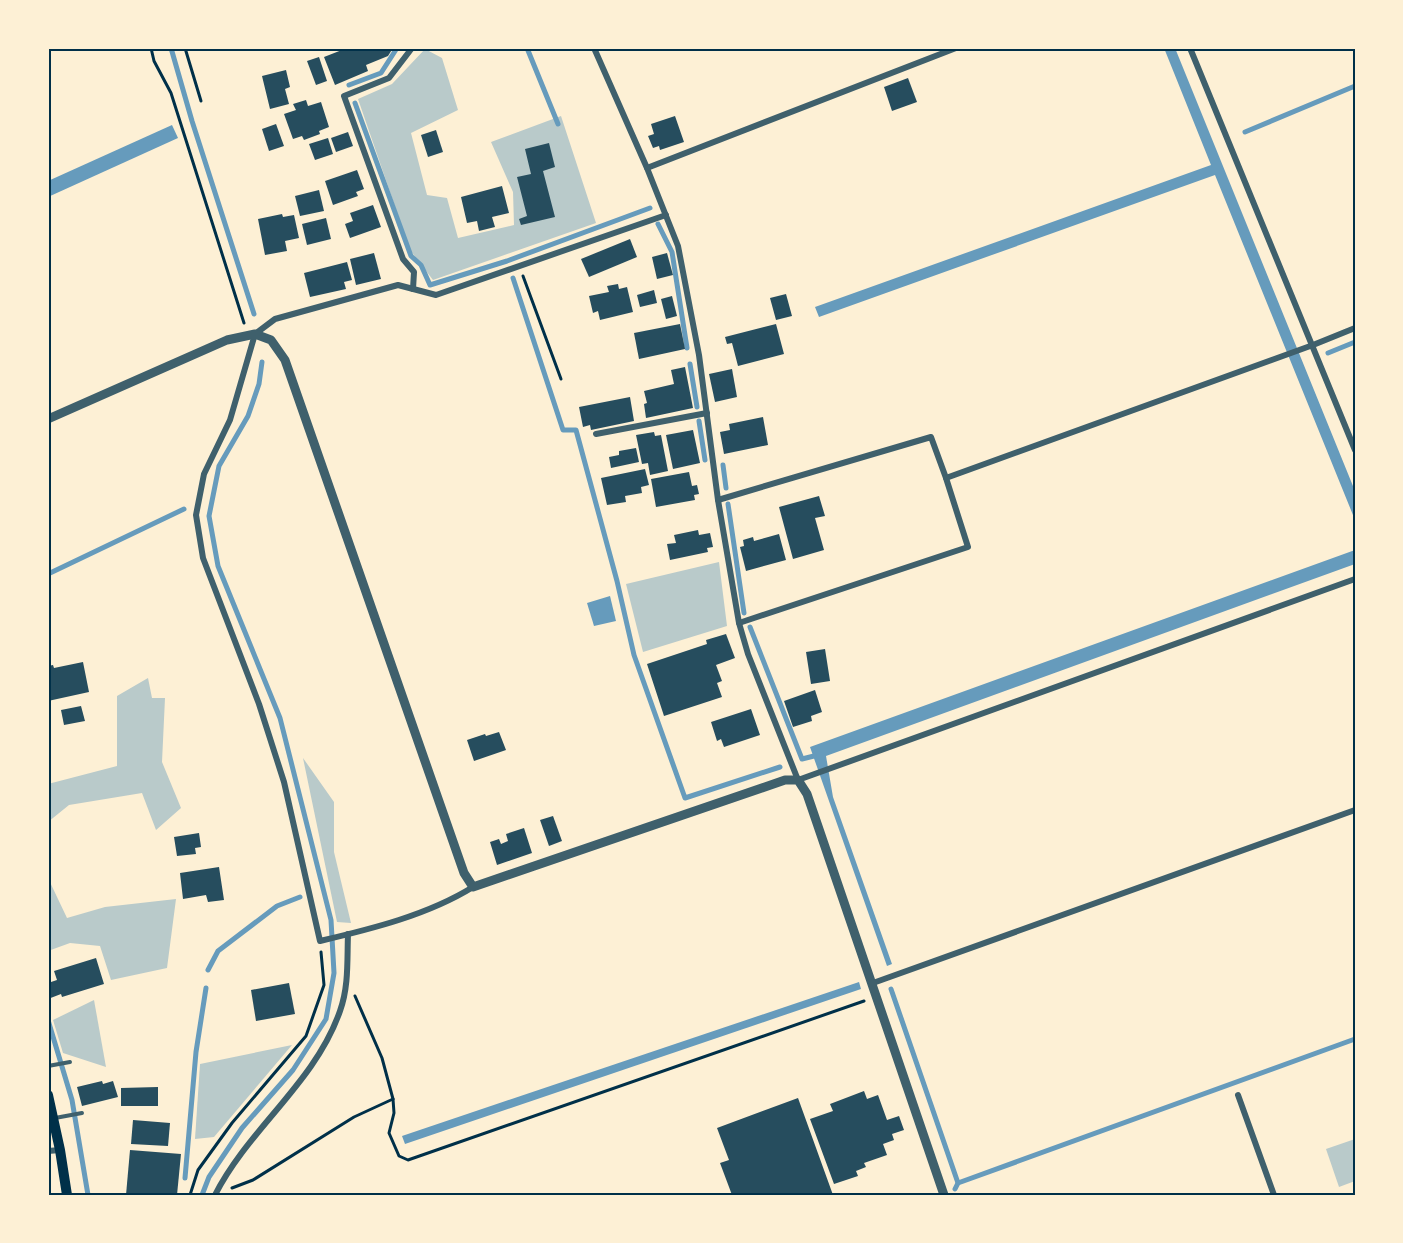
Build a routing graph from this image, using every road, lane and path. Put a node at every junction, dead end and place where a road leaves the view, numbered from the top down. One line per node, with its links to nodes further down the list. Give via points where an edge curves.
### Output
1 (151, 48): 12 (path, via 171,93 243,322)
2 (185, 48): 7 (path)
3 (412, 48): 11 (street, via 389,78 344,96 403,260 414,272)
4 (594, 48): 8 (street)
5 (956, 48): 8 (street)
6 (1190, 48): 15 (street)
7 (201, 101)
8 (647, 168): 9 (street)
9 (666, 215): 10 (street); 17 (street, via 678,246)
10 (519, 266): 11 (street, via 436,295); 16 (path)
11 (413, 289): 14 (street, via 398,285 275,319)
12 (248, 327)
13 (1355, 328): 15 (street)
14 (255, 334): 18 (street, via 227,340); 27 (street, via 271,340 285,360 464,873); 29 (street, via 230,420 204,474 196,515 203,558 259,704 284,782)
15 (1309, 346): 20 (street); 21 (street)
16 (561, 379)
17 (707, 413): 19 (street); 22 (street)
18 (48, 419)
19 (596, 434)
20 (1355, 450)
21 (946, 478): 22 (street, via 931,437); 24 (street, via 968,547)
22 (718, 500): 24 (street)
23 (1355, 579): 25 (street)
24 (739, 623): 25 (street)
25 (798, 780): 27 (street, via 785,780); 30 (street, via 807,794)
26 (1355, 810): 30 (street)
27 (473, 887): 28 (street, via 449,902)
28 (348, 934): 29 (street); 31 (street)
29 (320, 941): 43 (path, via 324,985 306,1036 198,1170)
30 (873, 983): 32 (street)
31 (347, 984): 37 (path, via 358,999 382,1058); 44 (street, via 327,1044 234,1160)
32 (877, 996): 37 (path, via 408,1160 399,1156 389,1133); 45 (street)
33 (69, 1062): 34 (lane)
34 (48, 1066)
35 (1238, 1095): 46 (street)
36 (49, 1099): 39 (main road)
37 (393, 1099): 44 (path, via 354,1117 253,1180)
38 (82, 1113): 39 (lane)
39 (54, 1119): 40 (main road)
40 (60, 1150): 41 (street); 42 (main road)
41 (48, 1151)
42 (66, 1195)
43 (190, 1195)
44 (215, 1195)
45 (944, 1195)
46 (1274, 1195)

